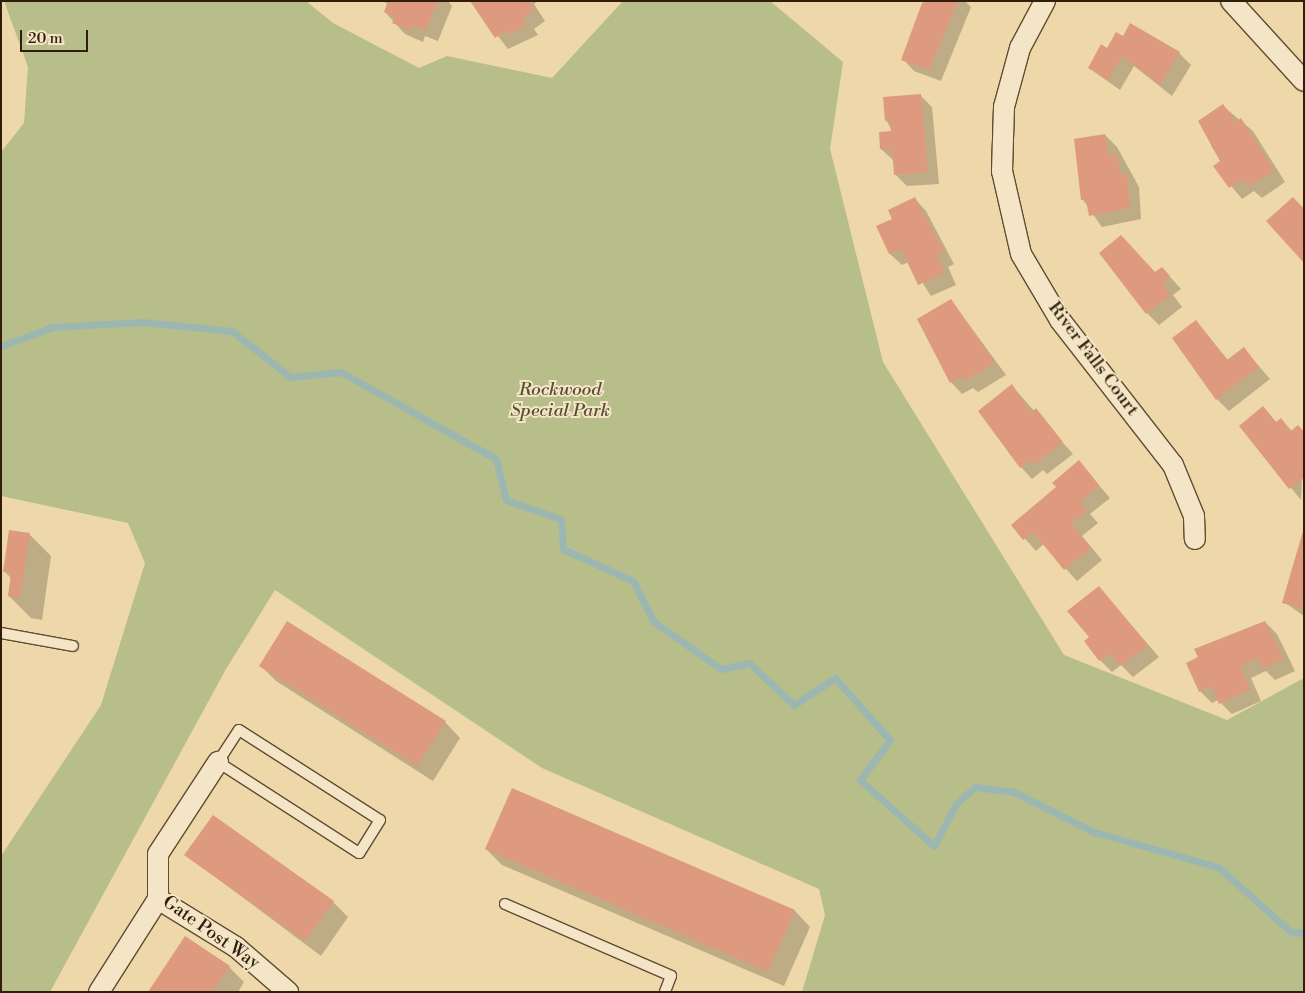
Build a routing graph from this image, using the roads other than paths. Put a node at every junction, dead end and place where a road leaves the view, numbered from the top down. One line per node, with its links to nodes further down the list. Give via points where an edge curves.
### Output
1 (1045, 1): 4 (street, River Falls Court, via 1020,48 1004,107 1002,171 1021,254 1060,320 1173,465 1194,516)
2 (1231, 1): 3 (street)
3 (1304, 81)
4 (1195, 539)
5 (1, 634): 6 (lane)
6 (74, 646)
7 (218, 762): 7 (lane, via 239,730 380,820 359,853); 8 (street, Gate Post Way, via 158,854)
8 (158, 900): 10 (street); 11 (street, Gate Post Way, via 236,947)
9 (506, 904): 12 (lane, via 671,976)
10 (99, 992)
11 (288, 992)
12 (665, 992)

